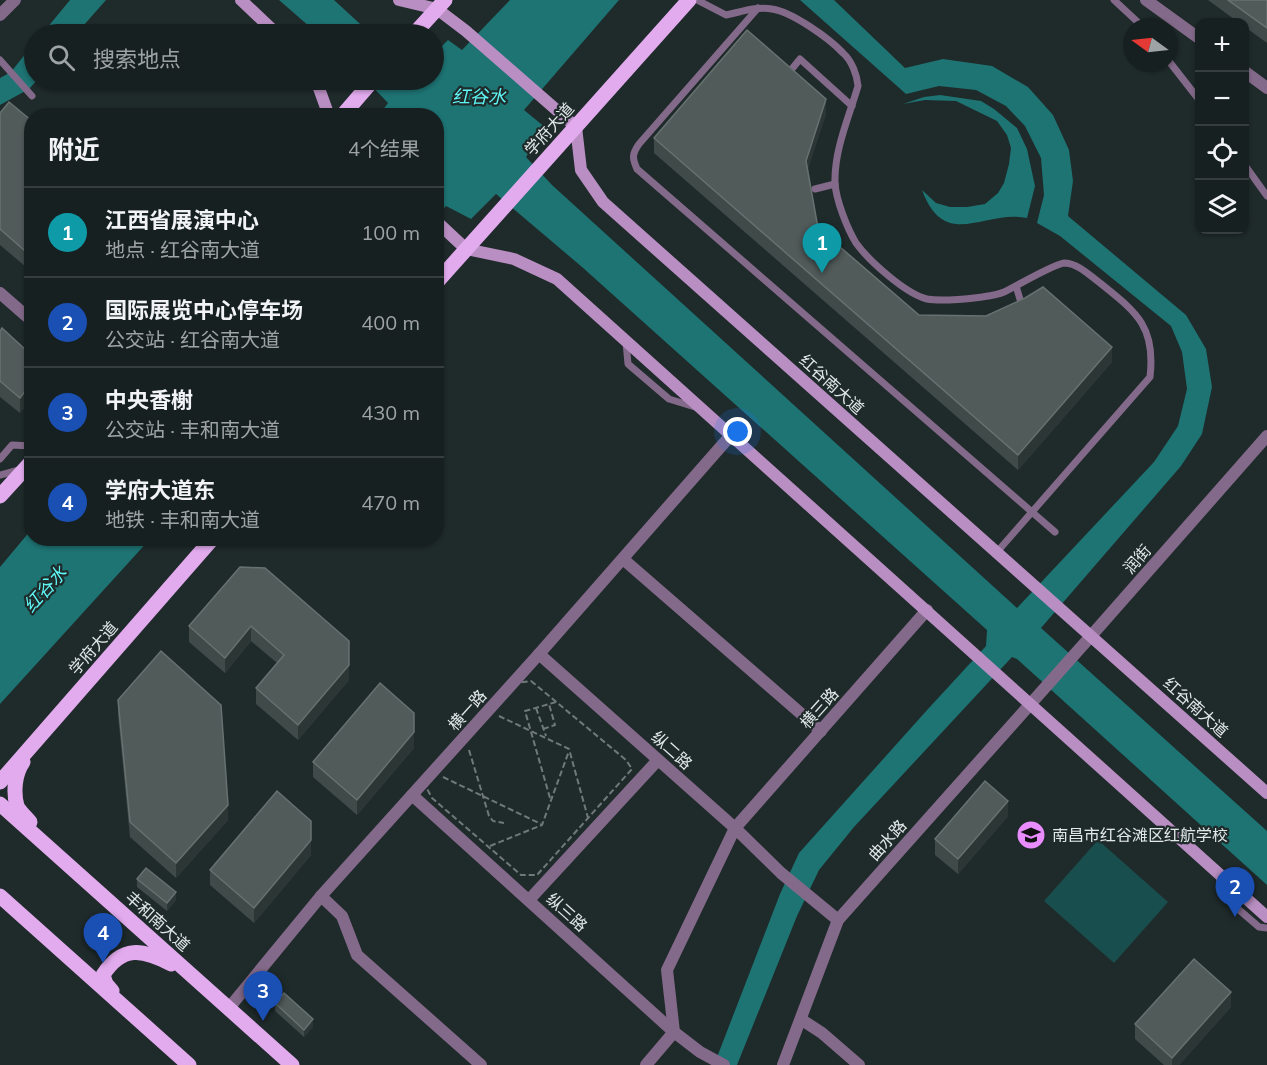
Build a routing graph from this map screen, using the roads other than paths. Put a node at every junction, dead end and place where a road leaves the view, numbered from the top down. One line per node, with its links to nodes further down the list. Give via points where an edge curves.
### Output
1 (15, 0): 10 (street)
2 (241, 0): 12 (main road)
3 (399, 0): 8 (main road)
4 (689, 0): 29 (main road, 学府大道)
5 (697, 0): 9 (lane, via 726,15)
6 (1114, 0): 11 (lane)
7 (1146, 0): 14 (street)
8 (441, 4): 13 (main road); 29 (main road, via 466,31)
9 (758, 8): 26 (lane, via 795,16 845,54 857,75); 49 (lane, via 639,144 632,159 637,169)
10 (0, 15)
11 (1133, 18)
12 (266, 24)
13 (423, 24)
14 (1195, 35)
15 (0, 60): 19 (lane)
16 (791, 70): 26 (lane, via 800,59)
17 (1177, 72): 24 (lane)
18 (1246, 72): 20 (street)
19 (24, 87)
20 (1267, 87)
21 (27, 90): 25 (lane)
22 (320, 90): 27 (main road)
23 (364, 90): 28 (main road)
24 (1195, 95)
25 (32, 96)
26 (852, 106): 31 (lane, via 837,156)
27 (326, 108)
28 (349, 108)
29 (576, 127): 35 (main road, 学府大道); 52 (main road, 红谷南大道, via 581,170 603,202)
30 (1249, 170): 33 (lane)
31 (835, 184): 32 (lane); 37 (lane, via 840,207 856,243 910,291 947,300 1001,293)
32 (815, 189)
33 (1267, 196)
34 (444, 228): 35 (main road)
35 (466, 249): 36 (main road, 学府大道); 41 (main road, via 514,259 557,279)
36 (444, 274)
37 (1016, 286): 39 (lane); 49 (lane, via 1063,263 1077,265 1134,310 1144,326 1152,360 1150,377)
38 (0, 293): 40 (street)
39 (1023, 308)
40 (24, 314)
41 (731, 435): 53 (street, 横一路); 54 (main road)
42 (1267, 435): 55 (street, 润街)
43 (24, 446): 44 (lane, via 12,446)
44 (0, 459)
45 (24, 466): 47 (lane)
46 (24, 469): 48 (main road)
47 (0, 475)
48 (0, 496)
49 (1032, 512): 50 (lane); 52 (lane)
50 (1055, 532)
51 (206, 546): 59 (main road, 学府大道)
52 (997, 552): 55 (main road, 红谷南大道)
53 (622, 559): 56 (street, 横一路); 58 (street)
54 (927, 610): 57 (main road); 58 (street, 横三路)
55 (1091, 637): 57 (street, 润街); 62 (main road, 红谷南大道)
56 (539, 654): 60 (street, 纵二路); 63 (street, 横一路)
57 (1031, 702): 67 (main road); 74 (street, 曲水路)
58 (821, 731): 65 (street, 横三路)
59 (38, 739): 61 (main road, 学府大道); 66 (main road, via 19,768 15,787 18,807)
60 (658, 760): 65 (street, 纵二路); 70 (street)
61 (0, 782)
62 (1267, 793)
63 (412, 795): 68 (street, 横一路); 70 (street, 纵三路)
64 (0, 804): 66 (main road, 丰和南大道)
65 (735, 828): 74 (street, 纵二路); 80 (street, 横三路, via 667,970)
66 (56, 854): 76 (main road, 丰和南大道)
67 (1219, 873): 73 (main road); 75 (lane, via 1223,896 1259,927)
68 (321, 896): 77 (street, 横一路); 83 (street, via 342,916 357,955)
69 (0, 897): 72 (main road)
70 (529, 900): 80 (street, 纵三路)
71 (0, 904): 72 (main road)
72 (18, 912): 79 (main road)
73 (1267, 917)
74 (838, 920): 78 (street, 曲水路)
75 (1267, 928)
76 (190, 974): 77 (main road, 丰和南大道); 79 (main road, via 157,956 137,952 119,956 111,963 103,975 106,984)
77 (229, 1008): 82 (main road, 丰和南大道)
78 (802, 1020): 86 (street, 曲水路); 87 (street)
79 (144, 1025): 81 (main road)
80 (674, 1032): 84 (street); 85 (street, 纵三路)
81 (184, 1063)
82 (292, 1065)
83 (481, 1065)
84 (645, 1065)
85 (724, 1065)
86 (783, 1065)
87 (859, 1065)

